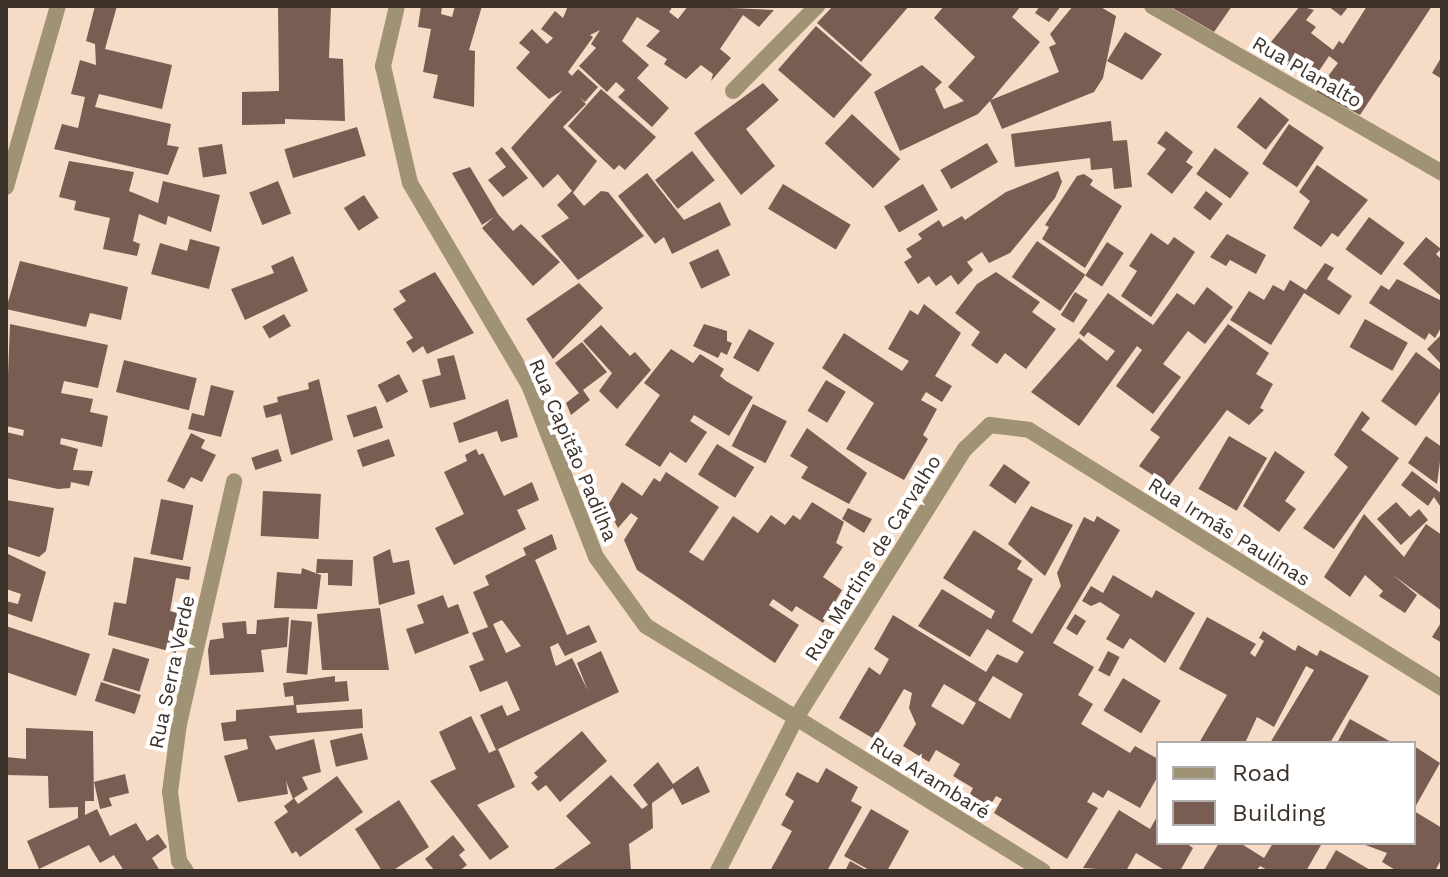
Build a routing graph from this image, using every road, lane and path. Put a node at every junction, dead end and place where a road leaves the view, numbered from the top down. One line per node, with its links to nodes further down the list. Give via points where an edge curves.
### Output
1 (58, 6): 7 (street)
2 (397, 6): 11 (street, Rua Capitão Padilha, via 383,66 410,183 529,385 596,557 646,626)
3 (817, 6): 5 (street)
4 (1152, 6): 6 (street, Rua Planalto)
5 (733, 91)
6 (1442, 173)
7 (6, 187)
8 (990, 425): 10 (street, Rua Irmãs Paulinas, via 1029,430); 11 (street, Rua Martins de Carvalho, via 965,449)
9 (234, 481): 12 (street, Rua Serra Verde, via 179,724 170,792 179,861)
10 (1442, 688)
11 (796, 718): 13 (street); 14 (street, Rua Arambaré)
12 (186, 871)
13 (718, 871)
14 (1043, 871)

